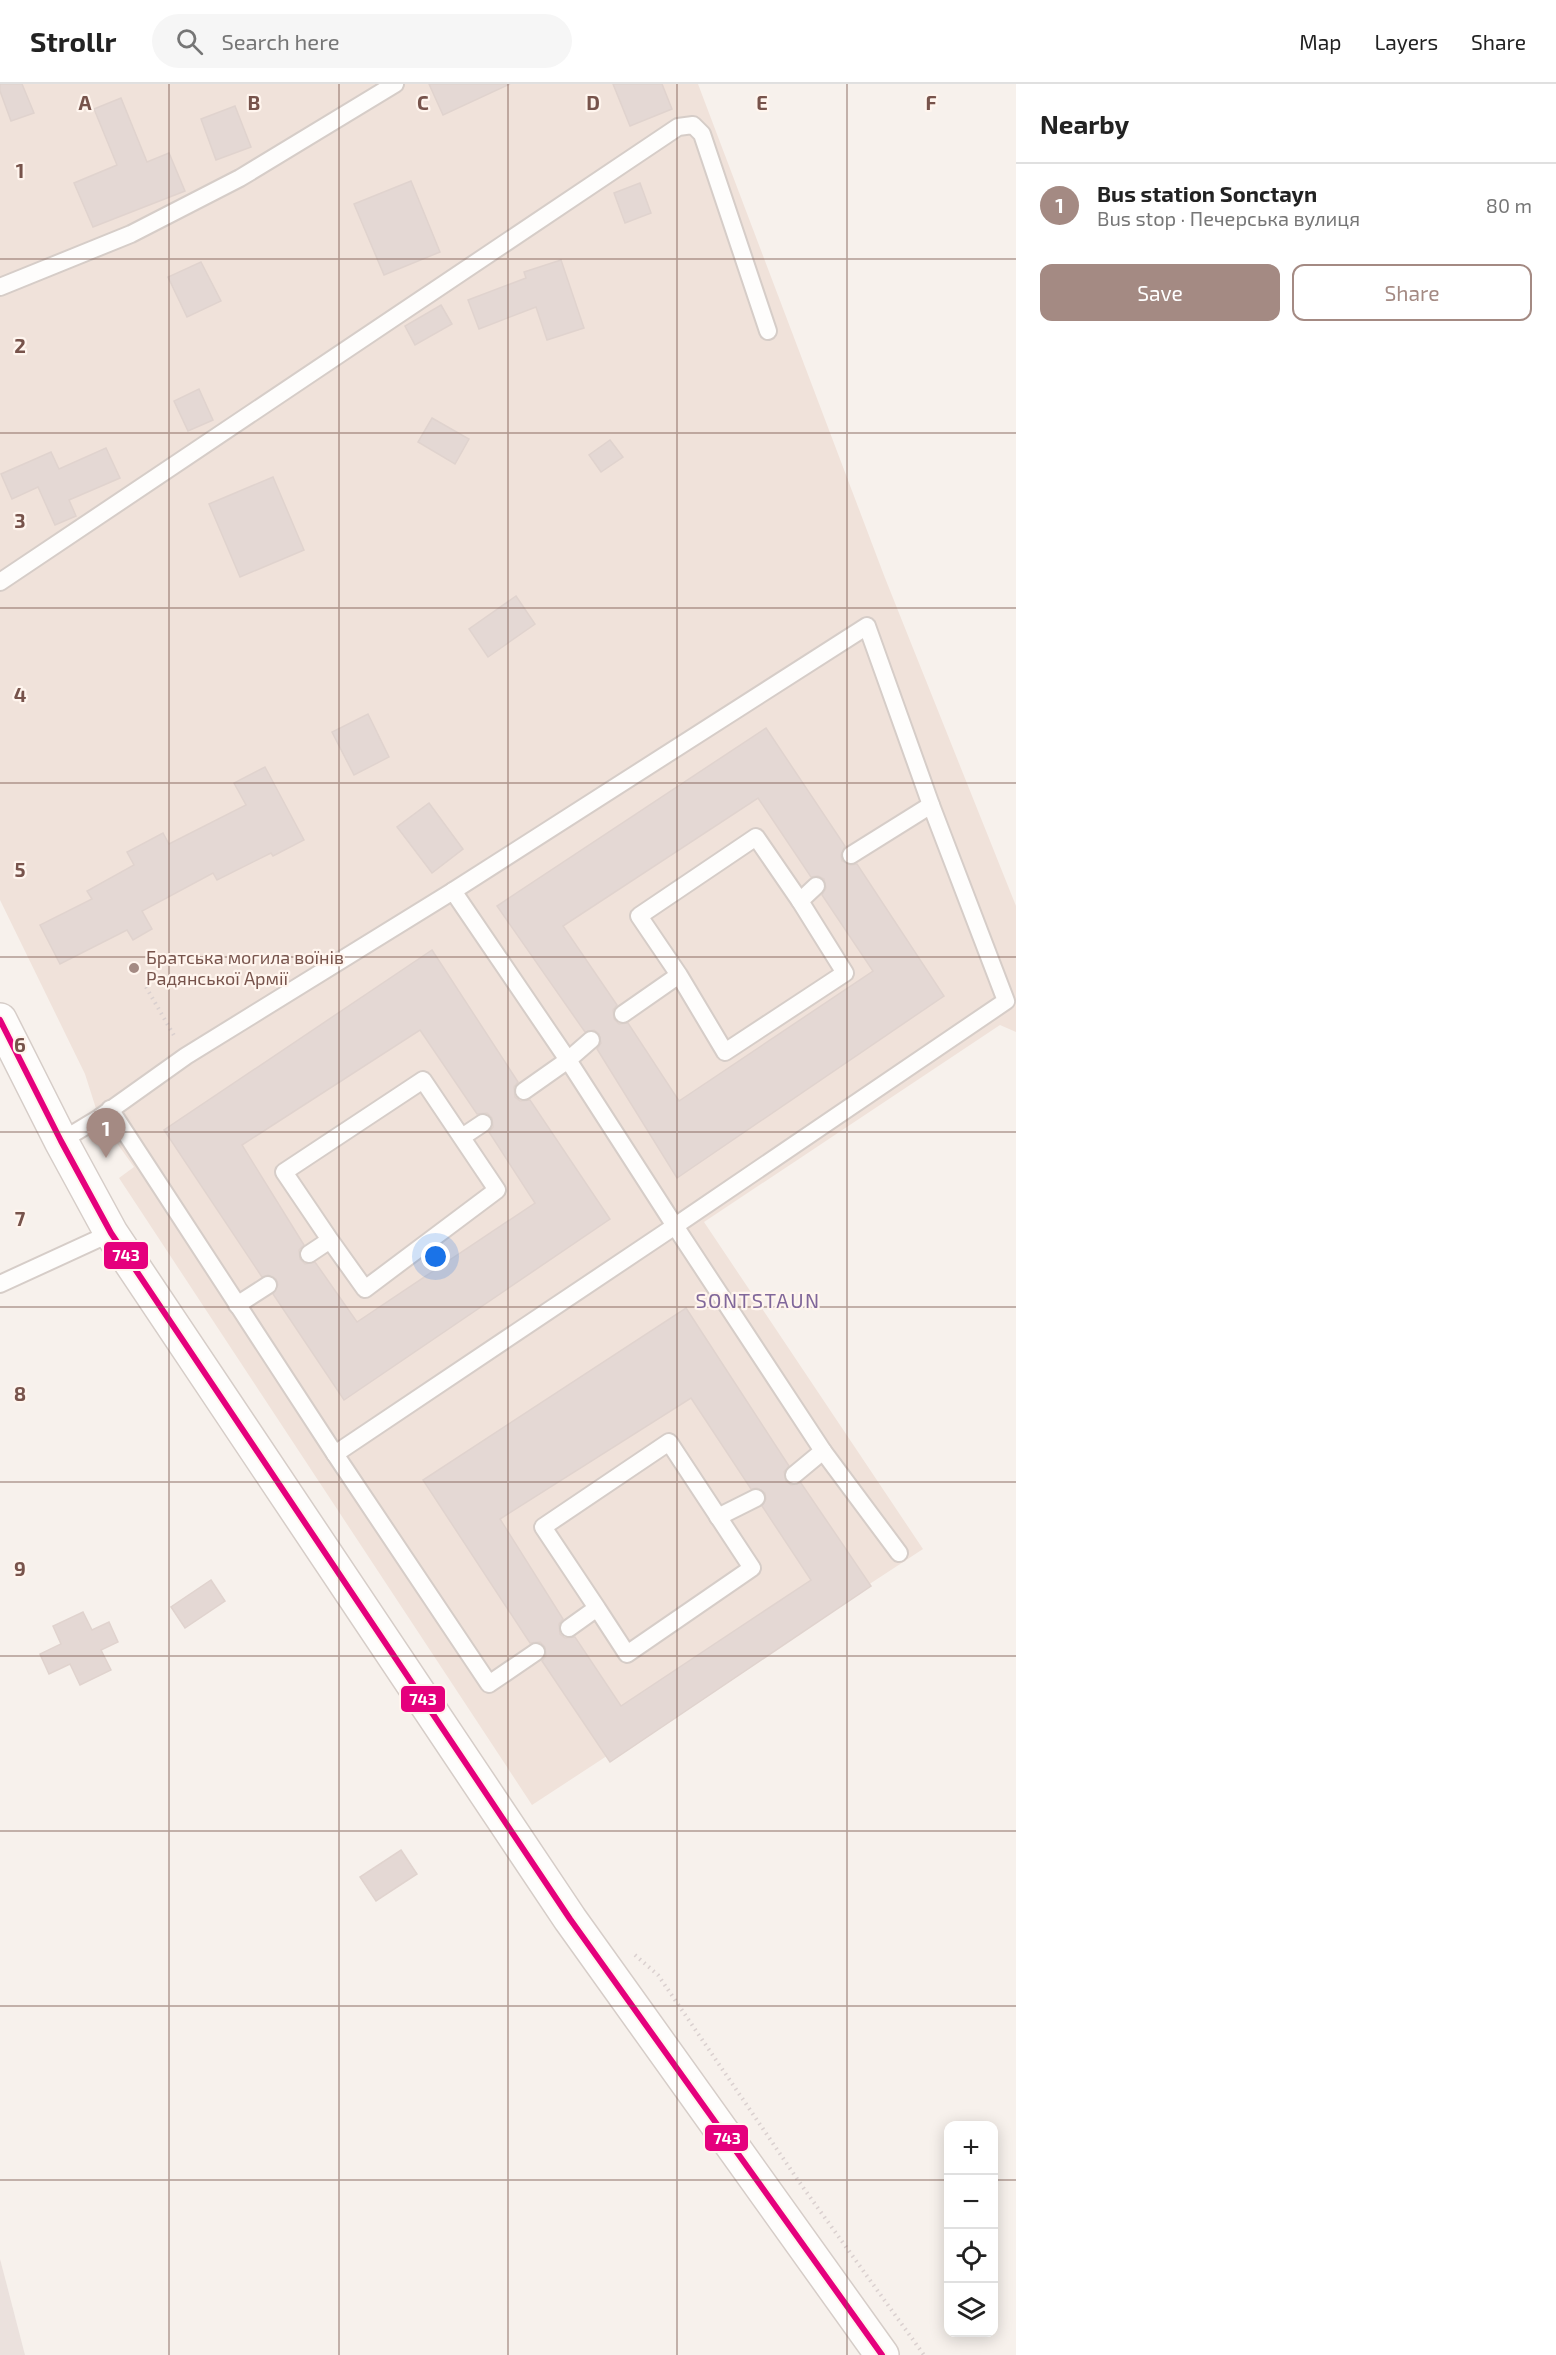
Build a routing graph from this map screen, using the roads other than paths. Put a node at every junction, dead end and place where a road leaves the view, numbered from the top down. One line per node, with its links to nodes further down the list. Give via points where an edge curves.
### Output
1 (395, 84): 2 (lane, via 240,178 131,234)
2 (0, 287)
3 (768, 331): 4 (lane, via 702,134 693,125 678,127)
4 (0, 582)
5 (931, 805): 6 (lane); 8 (lane, via 867,626); 20 (lane, via 1006,1001)
6 (851, 855)
7 (816, 886): 9 (lane)
8 (453, 891): 14 (lane); 16 (lane, via 186,1056)
9 (800, 901): 10 (lane, via 756,837 639,916); 10 (lane, via 845,973 725,1052)
10 (679, 975): 11 (lane)
11 (623, 1014)
12 (0, 1020): 19 (street)
13 (591, 1040): 14 (lane)
14 (567, 1060): 15 (lane); 20 (lane)
15 (524, 1091)
16 (110, 1109): 19 (lane); 26 (lane)
17 (483, 1123): 18 (lane)
18 (462, 1137): 22 (lane, via 497,1190 365,1289); 22 (lane, via 423,1080 284,1172)
19 (61, 1141): 21 (street)
20 (675, 1226): 27 (lane); 28 (lane)
21 (111, 1233): 24 (lane); 36 (street, via 570,1918)
22 (330, 1240): 23 (lane)
23 (309, 1254)
24 (0, 1284)
25 (267, 1285): 26 (lane)
26 (237, 1305): 28 (lane)
27 (823, 1450): 29 (lane); 32 (lane)
28 (335, 1454): 35 (lane, via 489,1684)
29 (794, 1475)
30 (756, 1498): 31 (lane)
31 (718, 1516): 33 (lane, via 752,1568 627,1654); 33 (lane, via 669,1443 543,1527)
32 (899, 1553)
33 (597, 1608): 34 (lane)
34 (569, 1628)
35 (536, 1652)
36 (882, 2355)

